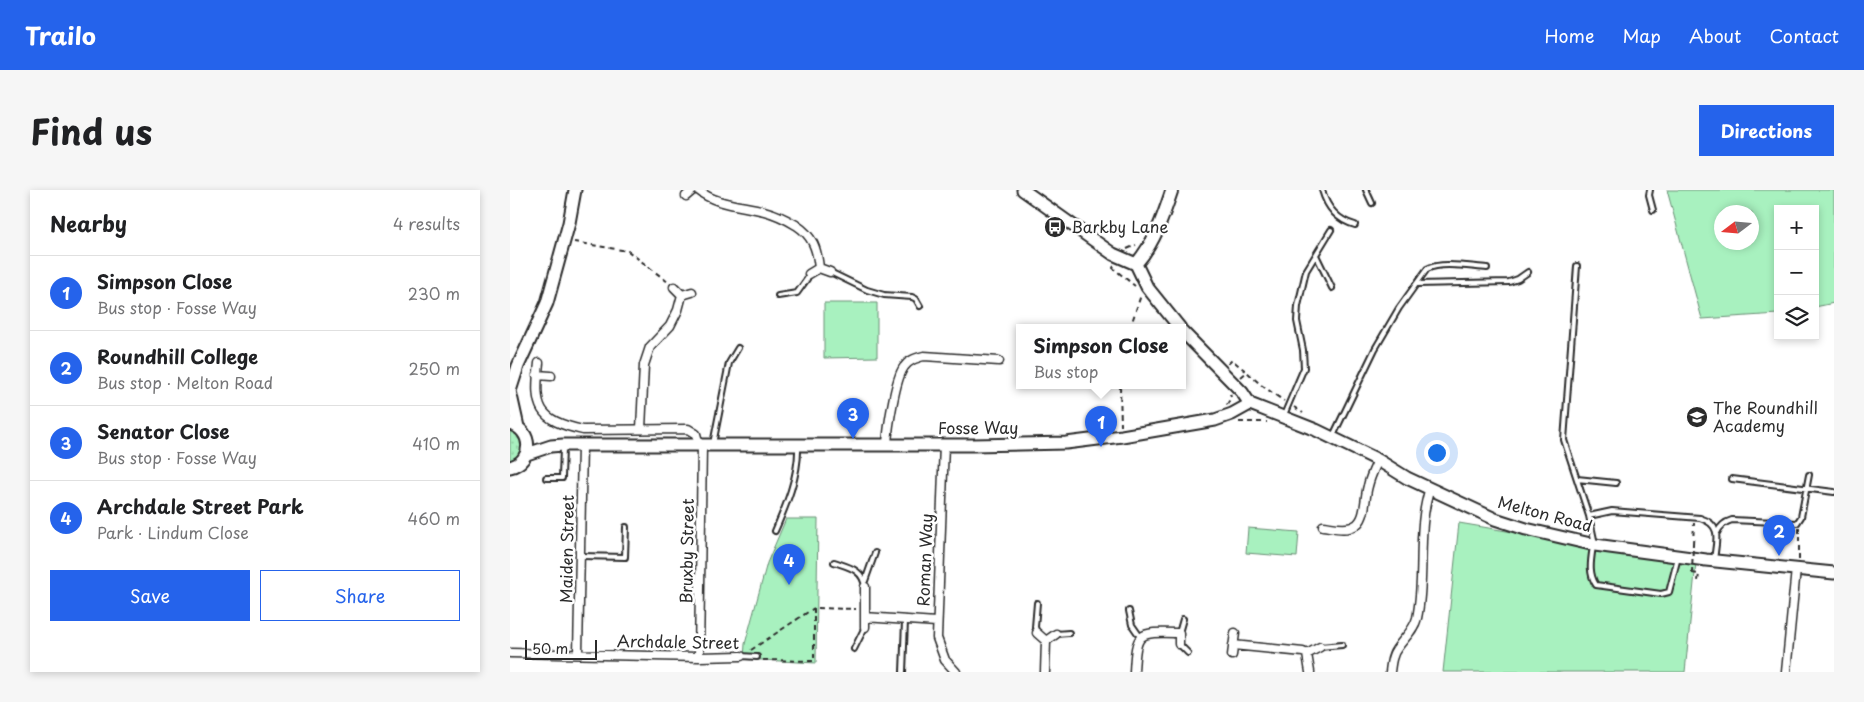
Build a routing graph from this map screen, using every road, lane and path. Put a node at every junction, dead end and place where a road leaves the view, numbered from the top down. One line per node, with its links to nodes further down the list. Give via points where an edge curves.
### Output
1 (574, 190): 14 (street)
2 (693, 190): 9 (street)
3 (698, 190): 18 (street, via 706,197 766,211 794,223 810,237 818,254)
4 (1023, 190): 16 (street, via 1113,254)
5 (1172, 190): 16 (street, via 1158,231)
6 (1322, 190): 12 (lane, via 1333,212 1341,220)
7 (1366, 190): 10 (lane)
8 (1650, 190): 11 (lane)
9 (686, 196)
10 (1372, 203)
11 (1653, 210)
12 (1355, 225)
13 (1331, 230): 15 (lane)
14 (565, 240): 24 (path, via 628,251); 43 (street, via 547,303)
15 (1316, 255): 25 (lane); 45 (lane, via 1306,271 1298,306 1304,368)
16 (1136, 264): 32 (street, Melton Road, via 1147,287)
17 (1577, 266): 64 (lane, via 1564,440)
18 (818, 268): 20 (street); 22 (street)
19 (1487, 268): 23 (lane, via 1432,266)
20 (830, 272): 30 (lane, via 867,290 912,297)
21 (1528, 272): 23 (lane, via 1510,282)
22 (809, 274): 29 (lane, via 797,294)
23 (1417, 284): 52 (lane, via 1375,349)
24 (674, 287): 28 (street)
25 (1332, 288)
26 (692, 292): 28 (street)
27 (1142, 292): 31 (path)
28 (682, 295): 49 (street, via 670,326 650,347 644,365)
29 (778, 296)
30 (920, 306)
31 (1131, 324)
32 (1176, 324)
33 (1186, 335): 37 (street, Melton Road)
34 (738, 348): 57 (lane, via 729,363)
35 (999, 361): 53 (street, via 924,356 910,362 898,378)
36 (539, 362): 39 (street)
37 (1222, 371): 38 (path, via 1232,360); 41 (street, Melton Road)
38 (1247, 372): 41 (path); 45 (path)
39 (537, 375): 40 (street); 49 (street, via 540,408 556,421 583,430)
40 (551, 376)
41 (1233, 383): 44 (street, Melton Road)
42 (1120, 389): 51 (path)
43 (510, 391): 48 (street)
44 (1250, 404): 47 (street, Melton Road); 51 (street, Fosse Way, via 1214,420)
45 (1288, 404): 46 (path); 47 (lane)
46 (1308, 416)
47 (1283, 417): 52 (street, Melton Road)
48 (514, 425): 50 (street)
49 (642, 429): 57 (street, via 688,429)
50 (526, 436): 55 (street, Fosse Way); 59 (street)
51 (1122, 436): 54 (street, Fosse Way, via 1066,443)
52 (1332, 438): 60 (street, Melton Road)
53 (887, 444): 54 (street, Fosse Way); 58 (street, Fosse Way)
54 (944, 444): 94 (street, Roman Way)
55 (557, 445): 56 (street, Fosse Way); 59 (street, Fosse Way); 63 (lane, via 562,478)
56 (582, 445): 57 (street, Fosse Way); 80 (street, Maiden Street)
57 (705, 445): 58 (street, Fosse Way); 114 (street, Bruxby Street)
58 (798, 445): 75 (lane, via 792,486)
59 (527, 454): 61 (street)
60 (1378, 460): 67 (street, Melton Road); 73 (street, via 1367,488 1360,521 1354,527)
61 (512, 468)
62 (1809, 475): 68 (lane)
63 (546, 478)
64 (1577, 479): 66 (lane); 70 (lane)
65 (1732, 479): 68 (lane)
66 (1616, 483)
67 (1430, 488): 77 (street, Melton Road, via 1495,519); 121 (street, via 1422,522 1417,618 1412,630 1397,647)
68 (1805, 489): 69 (lane); 72 (lane, via 1801,517)
69 (1834, 492)
70 (1589, 516): 71 (lane, via 1612,511); 77 (lane)
71 (1695, 518): 76 (lane, via 1707,520); 86 (path, bridge, via 1692,573 1699,574)
72 (1797, 523): 76 (lane, via 1732,520); 84 (path, via 1800,531)
73 (1323, 526)
74 (626, 528): 80 (lane, via 625,557)
75 (775, 531)
76 (1717, 533): 82 (lane)
77 (1594, 544): 81 (street, Melton Road); 81 (lane, via 1590,568 1592,579 1604,586 1662,594 1670,592)
78 (875, 553): 87 (lane)
79 (1690, 553): 82 (path)
80 (581, 556): 109 (street, Maiden Street)
81 (1678, 556): 82 (street, Melton Road)
82 (1714, 558): 84 (street, Melton Road)
83 (834, 562): 87 (lane, via 856,570)
84 (1796, 569): 85 (street, Melton Road); 122 (street)
85 (1834, 573)
86 (1698, 581)
87 (865, 584): 91 (street)
88 (1037, 603): 96 (lane)
89 (814, 608): 91 (path); 113 (path); 115 (path, via 814,661 763,660)
90 (1129, 611): 101 (lane, via 1132,625)
91 (865, 614): 93 (street); 95 (street)
92 (1182, 618): 98 (lane)
93 (905, 620): 94 (street); 116 (lane)
94 (936, 622): 117 (street, Roman Way, via 943,655)
95 (864, 627): 107 (lane)
96 (1037, 633): 102 (street)
97 (1069, 633): 100 (lane)
98 (1179, 633): 101 (street, via 1152,633); 103 (street)
99 (1235, 633): 104 (street)
100 (1056, 634): 102 (street)
101 (1141, 638): 119 (street, via 1135,651)
102 (1046, 641): 118 (street)
103 (1179, 644): 110 (lane)
104 (1233, 645): 111 (street); 112 (street)
105 (1342, 645): 106 (lane)
106 (1320, 648): 111 (street)
107 (854, 649)
108 (510, 653): 109 (street, Archdale Street)
109 (578, 654): 114 (street, Archdale Street)
110 (1188, 654)
111 (1307, 654): 120 (street)
112 (1232, 655)
113 (741, 656): 114 (street, Archdale Street); 115 (lane, Archdale Street)
114 (699, 657)
115 (756, 657)
116 (903, 672)
117 (956, 672)
118 (1045, 672)
119 (1134, 672)
120 (1310, 672)
121 (1390, 672)
122 (1786, 672)

